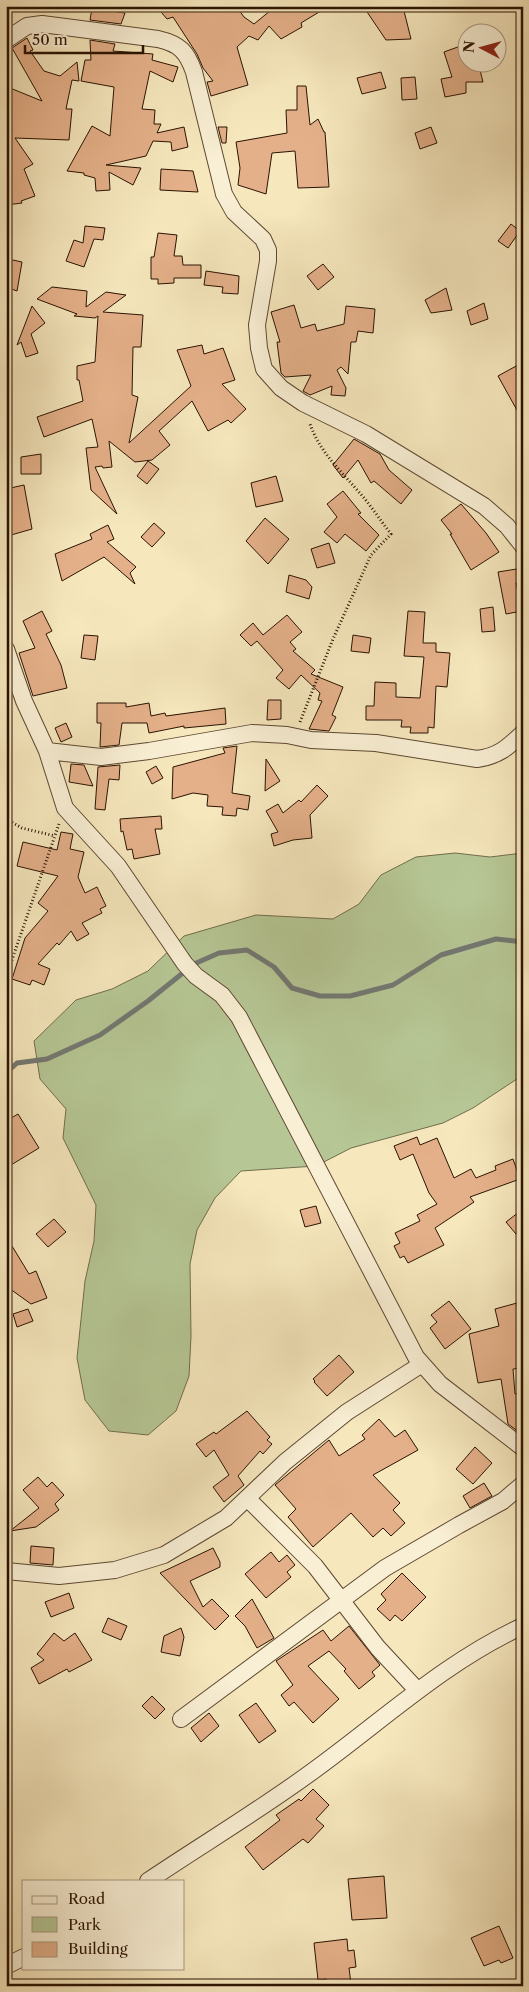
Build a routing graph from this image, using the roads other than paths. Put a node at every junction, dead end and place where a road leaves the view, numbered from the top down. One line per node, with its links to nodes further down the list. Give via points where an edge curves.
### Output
1 (6, 40): 2 (street, via 27,26 42,24 158,39 180,48 194,72 229,205 264,239 268,250 257,325 264,369 281,388 303,403 366,434 484,506 508,526)
2 (523, 546)
3 (6, 649): 5 (street, via 24,701)
4 (523, 732): 5 (street, via 492,757 478,759 376,743 252,733 101,757)
5 (47, 751): 6 (street, via 65,808 118,866 191,970 222,995 239,1017 399,1328)
6 (422, 1364): 7 (street, via 440,1384); 9 (street, via 347,1412 285,1462)
7 (523, 1448)
8 (523, 1484): 11 (street, via 503,1501 385,1568)
9 (248, 1498): 10 (street, via 226,1518 164,1555 115,1570 59,1576); 11 (street, via 315,1566)
10 (6, 1571)
11 (341, 1601): 13 (street); 14 (street)
12 (523, 1626): 13 (street, via 501,1636)
13 (418, 1692): 15 (street, via 312,1772)
14 (181, 1719)
15 (150, 1880)
16 (22, 1958): 17 (street)
17 (6, 1966)

